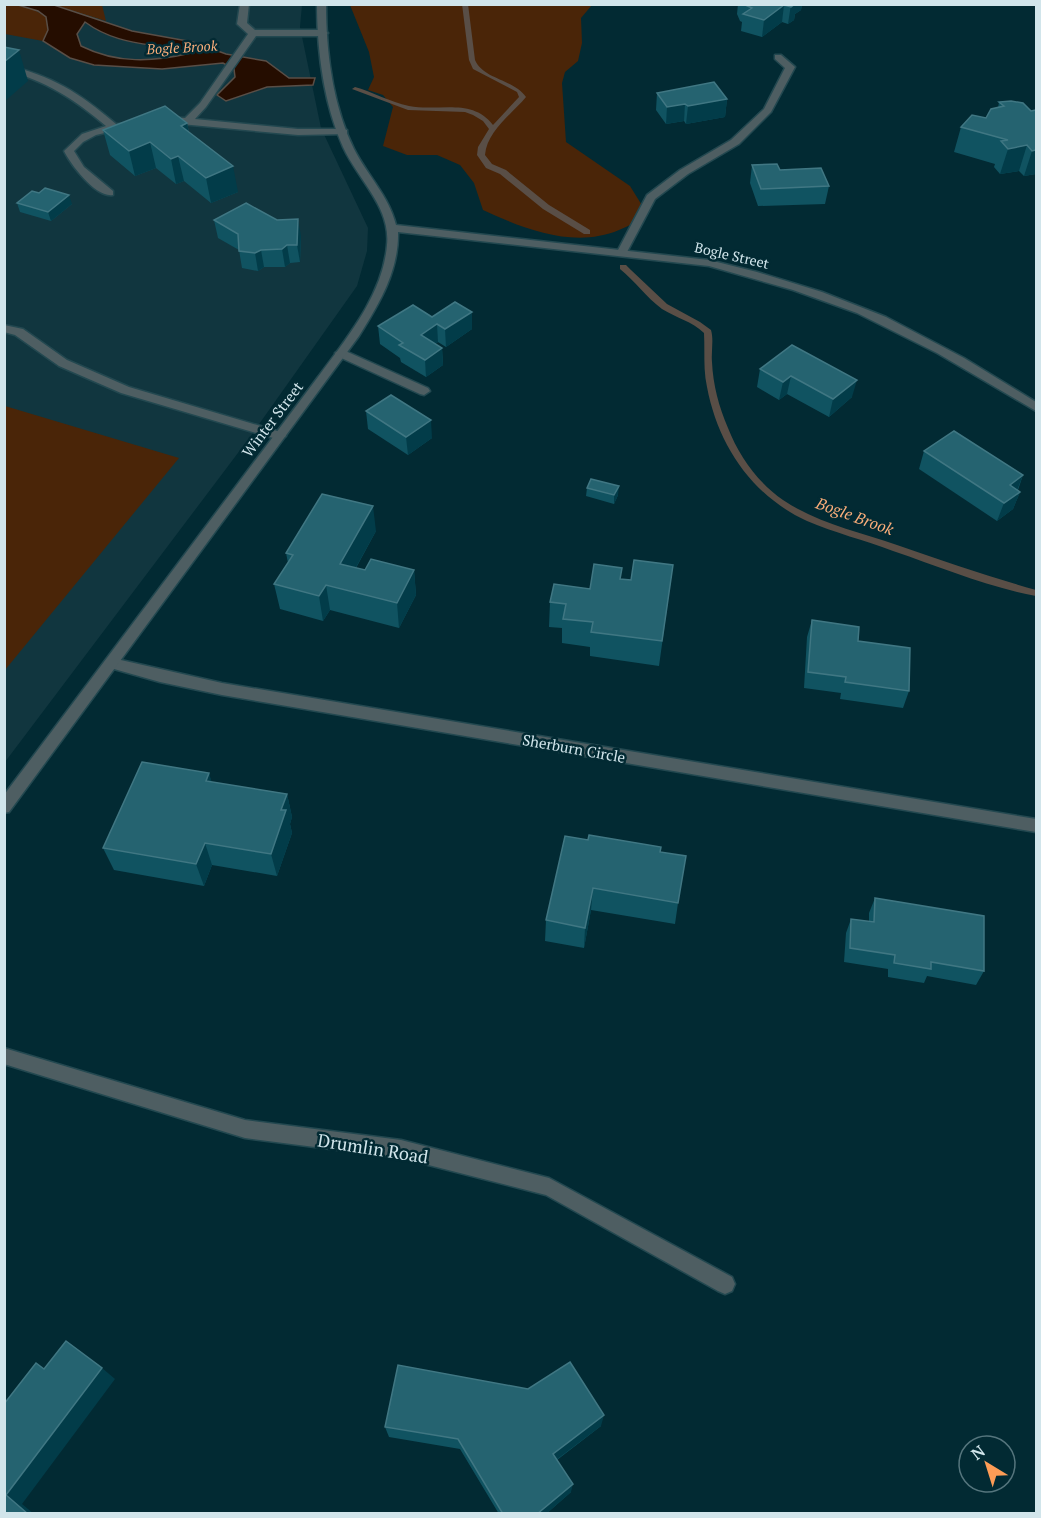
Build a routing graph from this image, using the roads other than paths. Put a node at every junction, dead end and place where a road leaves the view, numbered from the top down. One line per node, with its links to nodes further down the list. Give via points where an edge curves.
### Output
1 (245, 4): 3 (street, via 242,24)
2 (321, 4): 4 (street, Winter Street)
3 (253, 33): 4 (street); 8 (street)
4 (322, 33): 11 (street, Winter Street)
5 (778, 57): 14 (street, via 790,68 768,110 735,142 651,196)
6 (4, 67): 10 (street, via 53,80)
7 (154, 121): 8 (street)
8 (188, 121): 11 (street, via 298,134)
9 (137, 123): 10 (street)
10 (113, 127): 12 (street, via 76,141 69,151 84,174)
11 (342, 132): 13 (street, Winter Street)
12 (109, 193)
13 (392, 228): 14 (street, Bogle Street); 16 (street, Winter Street, via 393,244 383,282)
14 (622, 252): 18 (street, Bogle Street, via 709,263 818,295 880,319 973,367)
15 (4, 328): 19 (street, via 19,332 63,363 125,390)
16 (341, 353): 17 (street); 19 (street, Winter Street)
17 (424, 391)
18 (1036, 407)
19 (280, 436): 20 (street, Winter Street)
20 (112, 663): 21 (street, Winter Street); 22 (street, Sherburn Circle, via 222,688)
21 (4, 807)
22 (1036, 826)
23 (4, 1056): 24 (street, Drumlin Road, via 245,1129 401,1149 549,1187)
24 (725, 1284)

